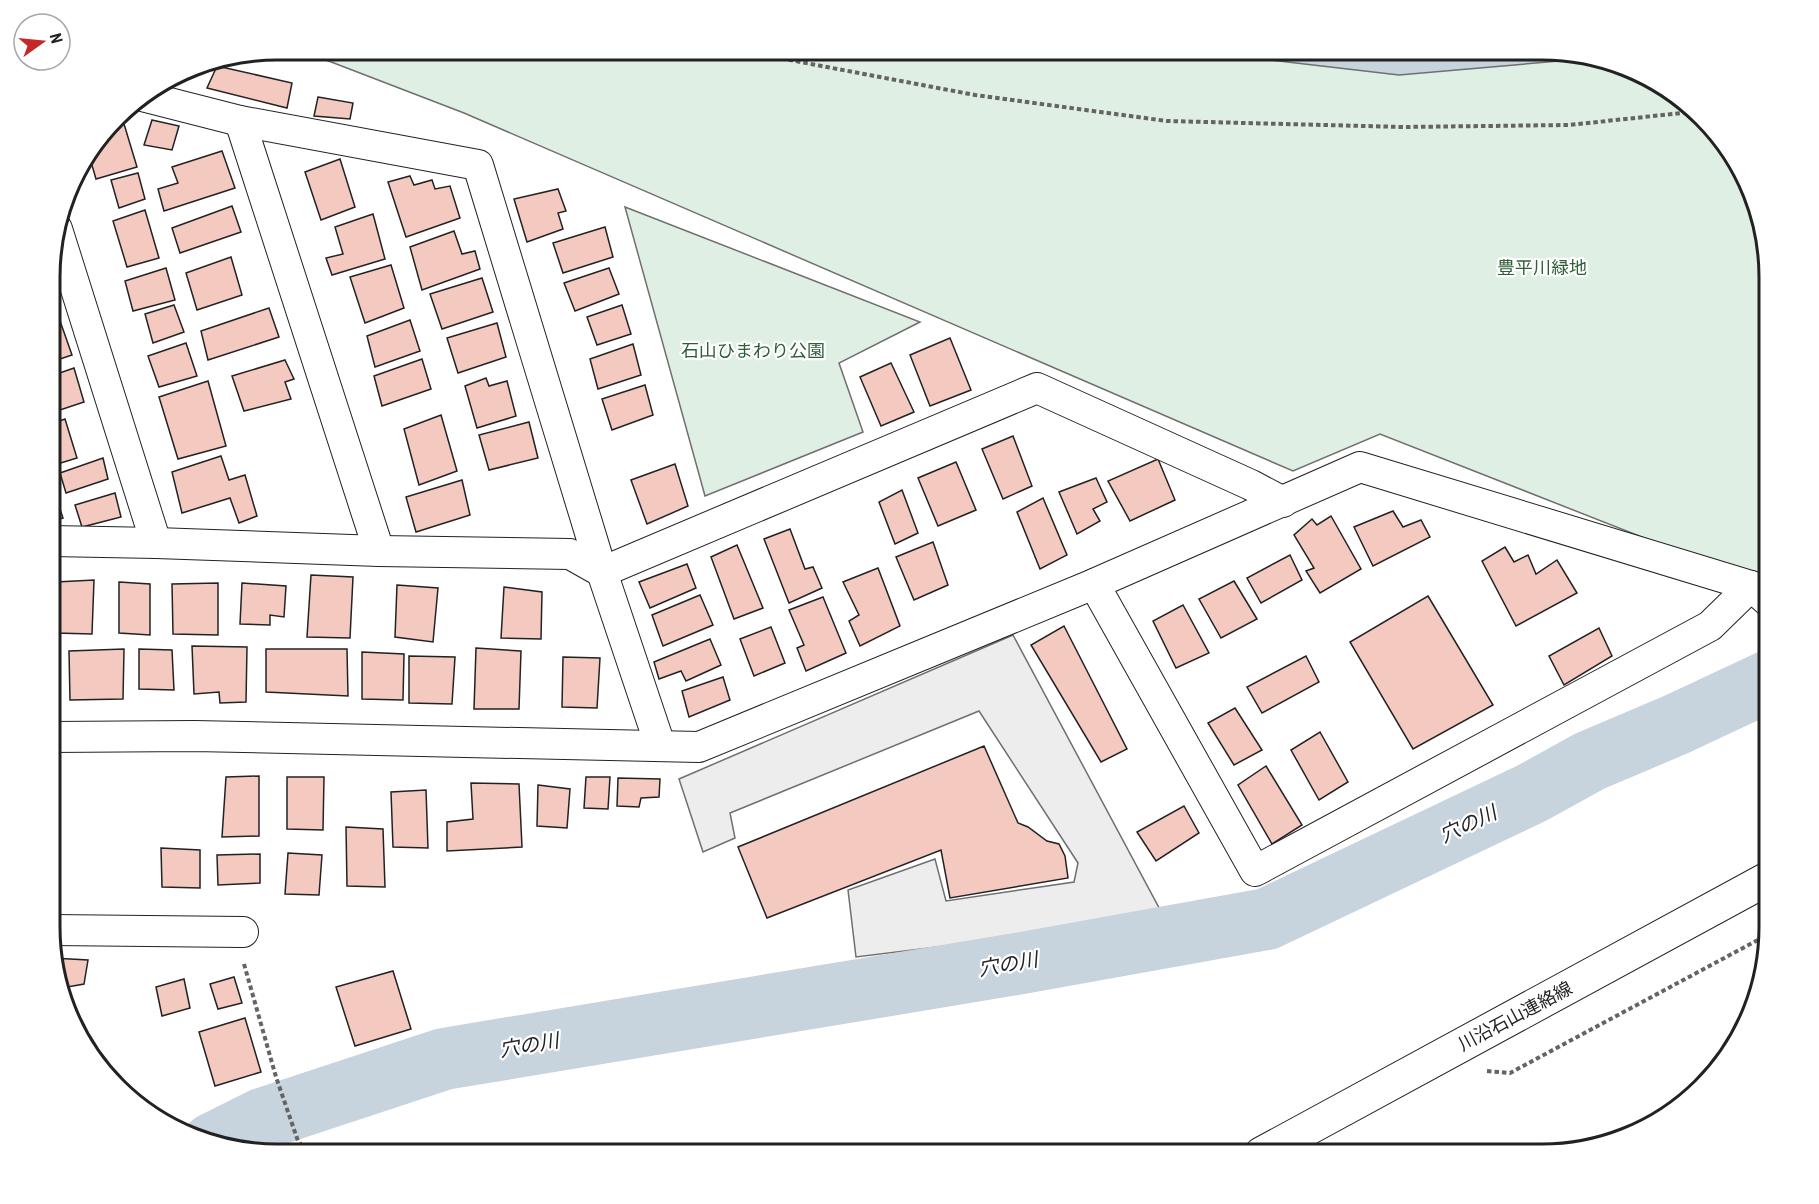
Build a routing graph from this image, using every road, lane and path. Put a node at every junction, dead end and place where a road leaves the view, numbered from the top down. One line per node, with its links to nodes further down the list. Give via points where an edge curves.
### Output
1 (790, 60): 3 (path, via 975,95 1167,121 1403,127 1569,125)
2 (153, 99): 4 (street)
3 (1684, 113)
4 (240, 121): 9 (street); 10 (street, via 478,165)
5 (62, 246): 8 (street)
6 (1282, 502): 10 (street, via 1037,388); 11 (street); 12 (street, via 1360,467)
7 (60, 542): 8 (street)
8 (156, 543): 9 (street)
9 (379, 551): 10 (street, via 570,554)
10 (602, 572): 15 (street)
11 (1094, 584): 13 (street, via 1255,871 1710,626); 15 (street, via 699,747)
12 (1759, 594)
13 (1759, 595)
14 (60, 737): 15 (street)
15 (660, 745)
16 (1759, 883): 22 (street, 川沿石山連絡線)
17 (60, 931): 19 (street)
18 (1759, 939): 20 (path, via 1510,1073)
19 (243, 946): 21 (path, via 276,1077)
20 (1478, 1070)
21 (300, 1144)
22 (1279, 1144)

